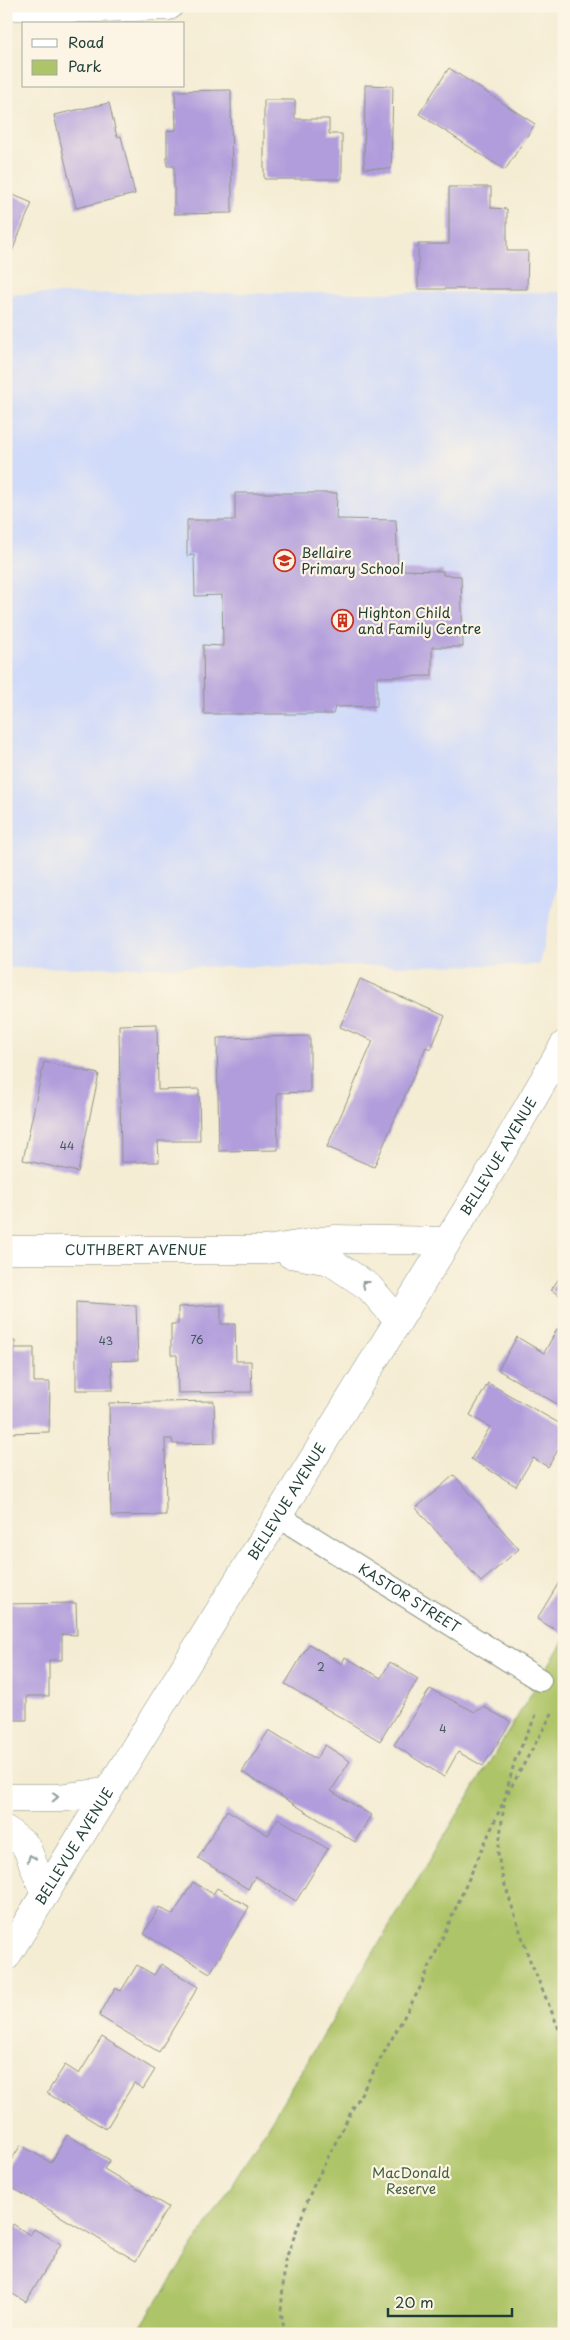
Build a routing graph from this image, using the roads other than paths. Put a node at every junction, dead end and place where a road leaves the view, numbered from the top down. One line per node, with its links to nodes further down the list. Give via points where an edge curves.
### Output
1 (16, 6): 2 (street, via 63,9)
2 (169, 6)
3 (564, 1045): 4 (street, BELLEVUE AVENUE)
4 (446, 1241): 6 (street, CUTHBERT AVENUE, via 334,1239); 7 (street, BELLEVUE AVENUE)
5 (6, 1250): 6 (street, CUTHBERT AVENUE)
6 (266, 1250): 7 (street, CUTHBERT AVENUE, one-way to 6, via 370,1288 330,1261)
7 (398, 1320): 8 (street, BELLEVUE AVENUE)
8 (278, 1516): 9 (lane, KASTOR STREET); 10 (street, BELLEVUE AVENUE)
9 (540, 1680)
10 (107, 1792): 11 (street, one-way to 10, via 59,1798); 13 (street, BELLEVUE AVENUE)
11 (6, 1798)
12 (6, 1830): 13 (street, one-way to 12, via 26,1846)
13 (45, 1894): 14 (street, BELLEVUE AVENUE)
14 (6, 1957)

